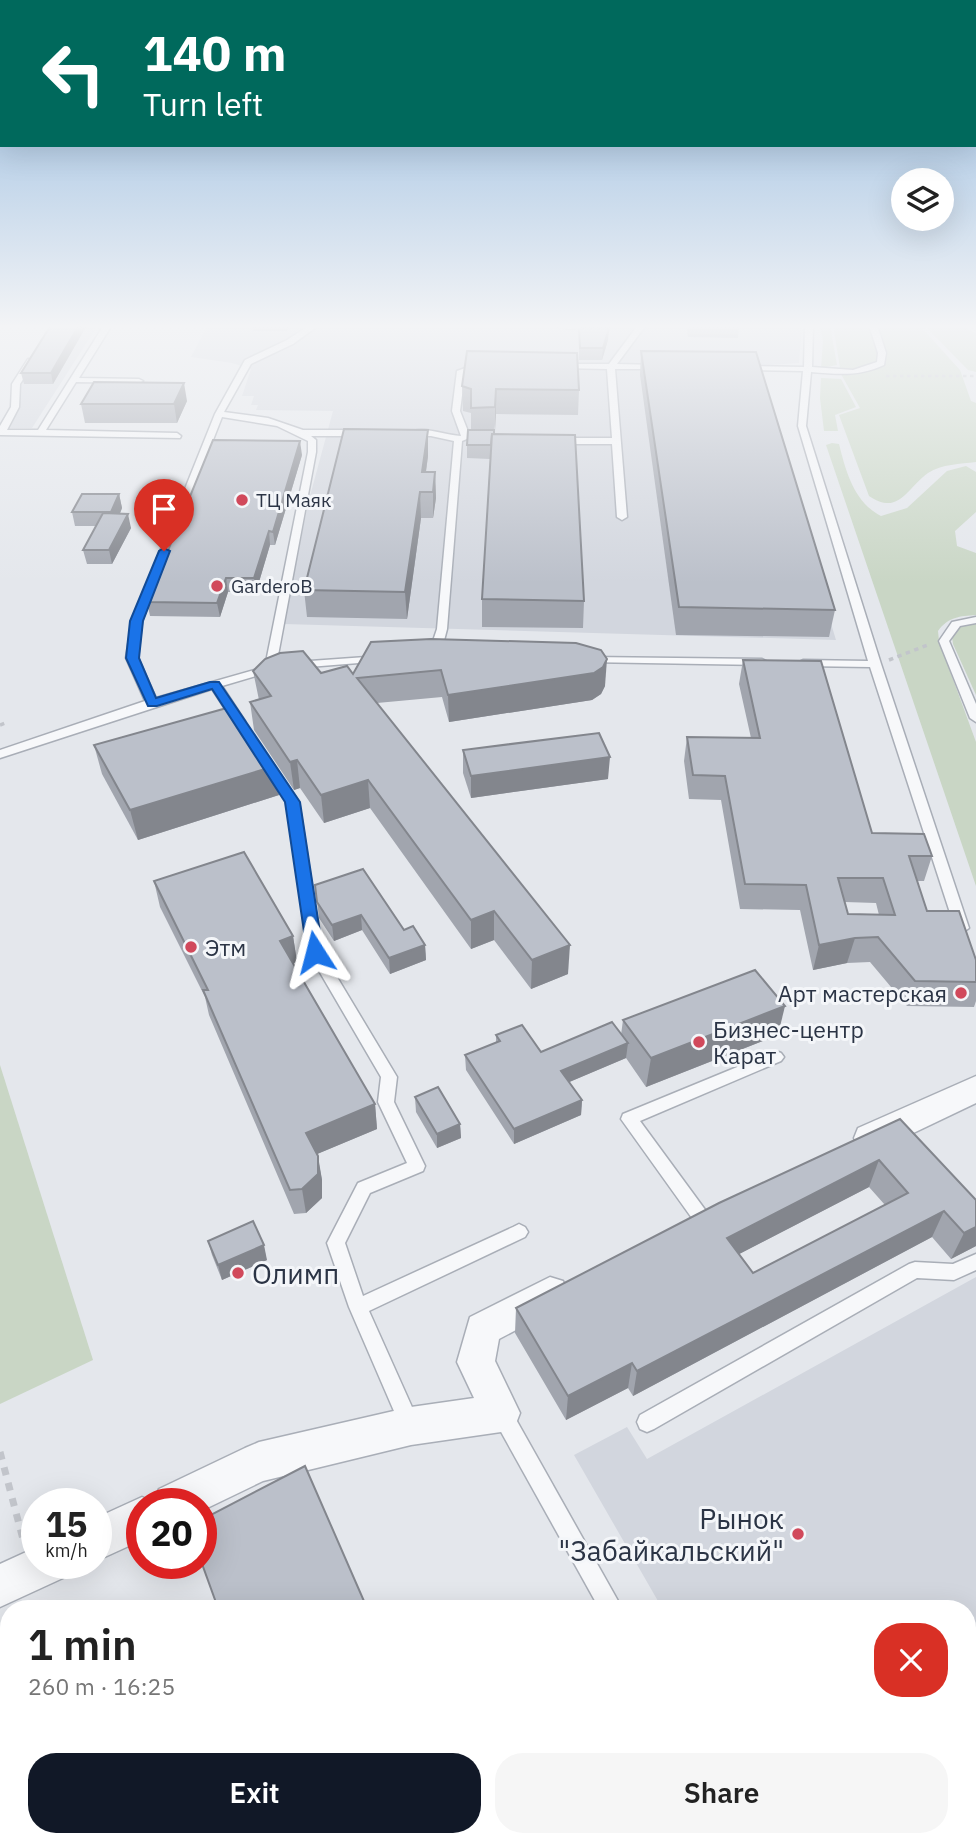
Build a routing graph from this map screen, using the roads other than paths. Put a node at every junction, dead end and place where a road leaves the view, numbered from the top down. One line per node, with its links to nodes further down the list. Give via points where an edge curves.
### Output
1 (13, 411): 8 (lane)
2 (53, 411): 9 (lane)
3 (221, 411): 7 (lane)
4 (456, 411): 15 (lane)
5 (615, 411): 17 (lane)
6 (803, 411): 25 (lane, via 802,426)
7 (219, 414): 10 (lane, via 276,422); 28 (lane, via 136,621 132,658)
8 (1, 432): 9 (lane)
9 (41, 432): 13 (lane)
10 (303, 433): 11 (lane); 26 (lane, via 312,440 312,453)
11 (368, 433)
12 (406, 433): 15 (lane)
13 (177, 436)
14 (486, 436): 15 (lane)
15 (461, 438): 20 (lane, via 442,629 427,658)
16 (544, 440): 17 (lane)
17 (617, 441): 18 (lane)
18 (622, 517)
19 (976, 620): 29 (lane, via 956,624 944,641)
20 (447, 658)
21 (396, 659): 26 (lane)
22 (580, 660): 23 (lane)
23 (781, 663)
24 (794, 663): 25 (lane)
25 (875, 664): 31 (lane)
26 (270, 668): 27 (lane)
27 (215, 684): 28 (lane); 39 (lane, via 293,802 315,952 389,1077 386,1102 417,1166 364,1188 336,1243)
28 (152, 703): 30 (lane)
29 (976, 718)
30 (0, 754)
31 (967, 943)
32 (776, 1057): 35 (lane, via 629,1119)
33 (976, 1089): 34 (street)
34 (838, 1153)
35 (700, 1217)
36 (519, 1232): 39 (lane)
37 (976, 1262): 41 (lane, via 954,1272 915,1270)
38 (578, 1279): 40 (street, via 483,1329 476,1362)
39 (358, 1307): 42 (lane)
40 (501, 1413): 42 (street); 46 (lane)
41 (647, 1422)
42 (411, 1426): 43 (street, via 259,1462)
43 (204, 1488)
44 (21, 1567): 45 (street)
45 (0, 1586)
46 (606, 1600)

